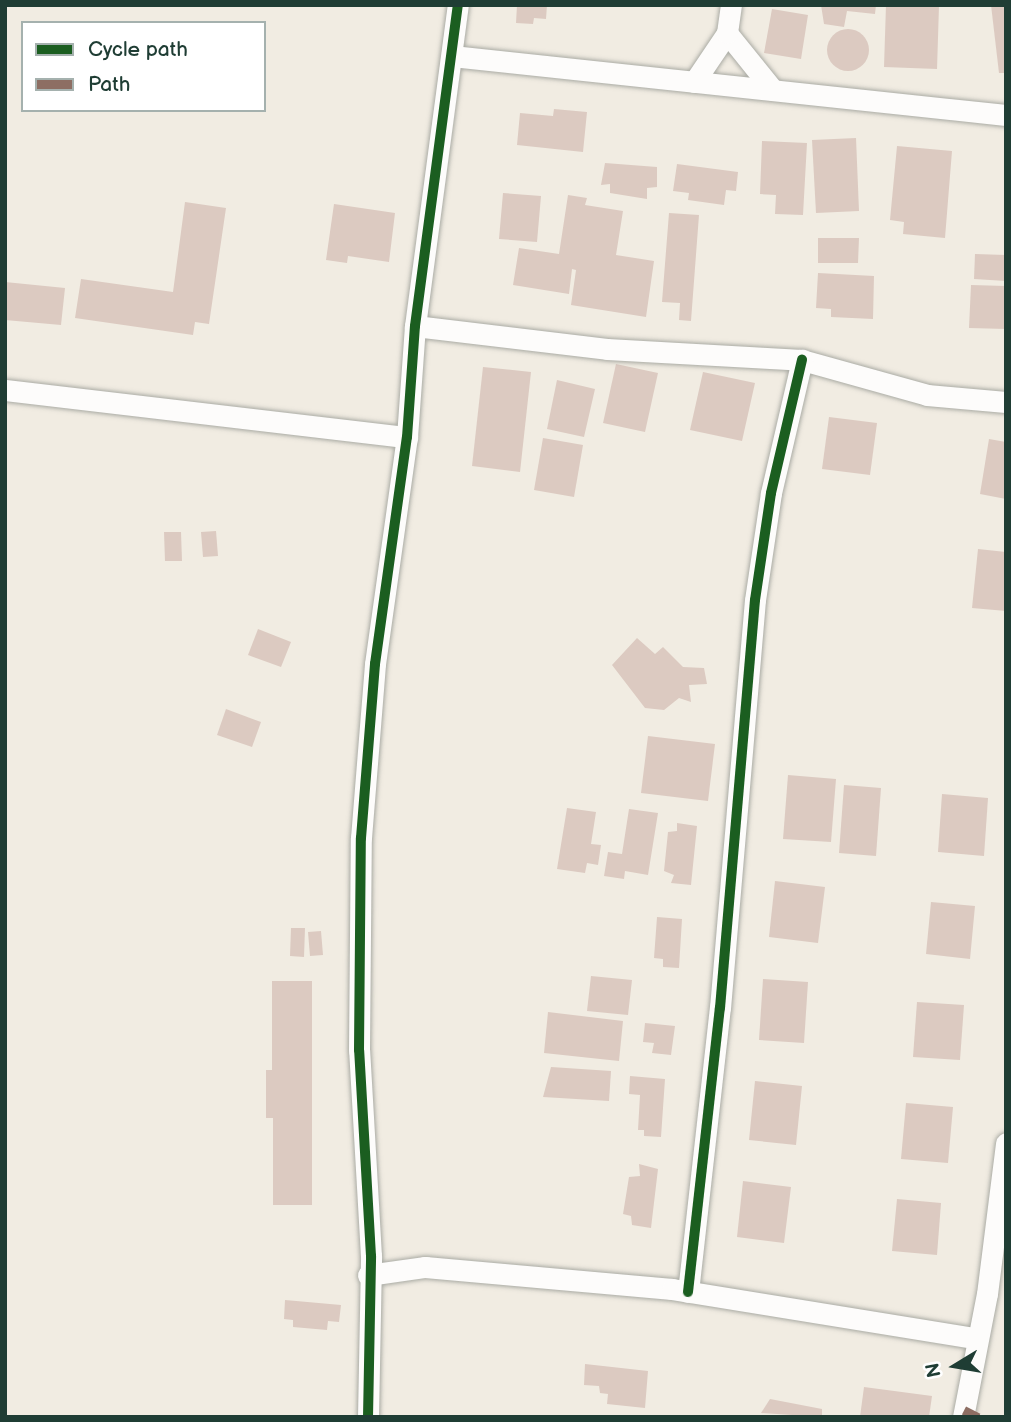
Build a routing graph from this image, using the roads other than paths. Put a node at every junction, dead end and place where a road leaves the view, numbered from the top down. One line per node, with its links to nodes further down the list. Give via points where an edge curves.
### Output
1 (458, 5): 4 (street)
2 (731, 5): 3 (street)
3 (727, 33): 5 (street); 6 (street)
4 (452, 56): 5 (street); 8 (street)
5 (694, 82): 6 (street)
6 (774, 90): 7 (street)
7 (1006, 115)
8 (415, 326): 9 (street, via 607,349); 12 (street)
9 (802, 359): 11 (street, via 927,395); 15 (street, via 771,493 755,600 722,980)
10 (5, 390): 12 (street)
11 (1006, 402)
12 (407, 437): 14 (street, via 375,664 360,838 359,1050 371,1256)
13 (1006, 1143): 16 (street, via 987,1294)
14 (368, 1275): 15 (street, via 425,1267); 17 (street)
15 (688, 1292): 16 (street)
16 (975, 1338): 18 (street)
17 (368, 1417)
18 (963, 1417)

